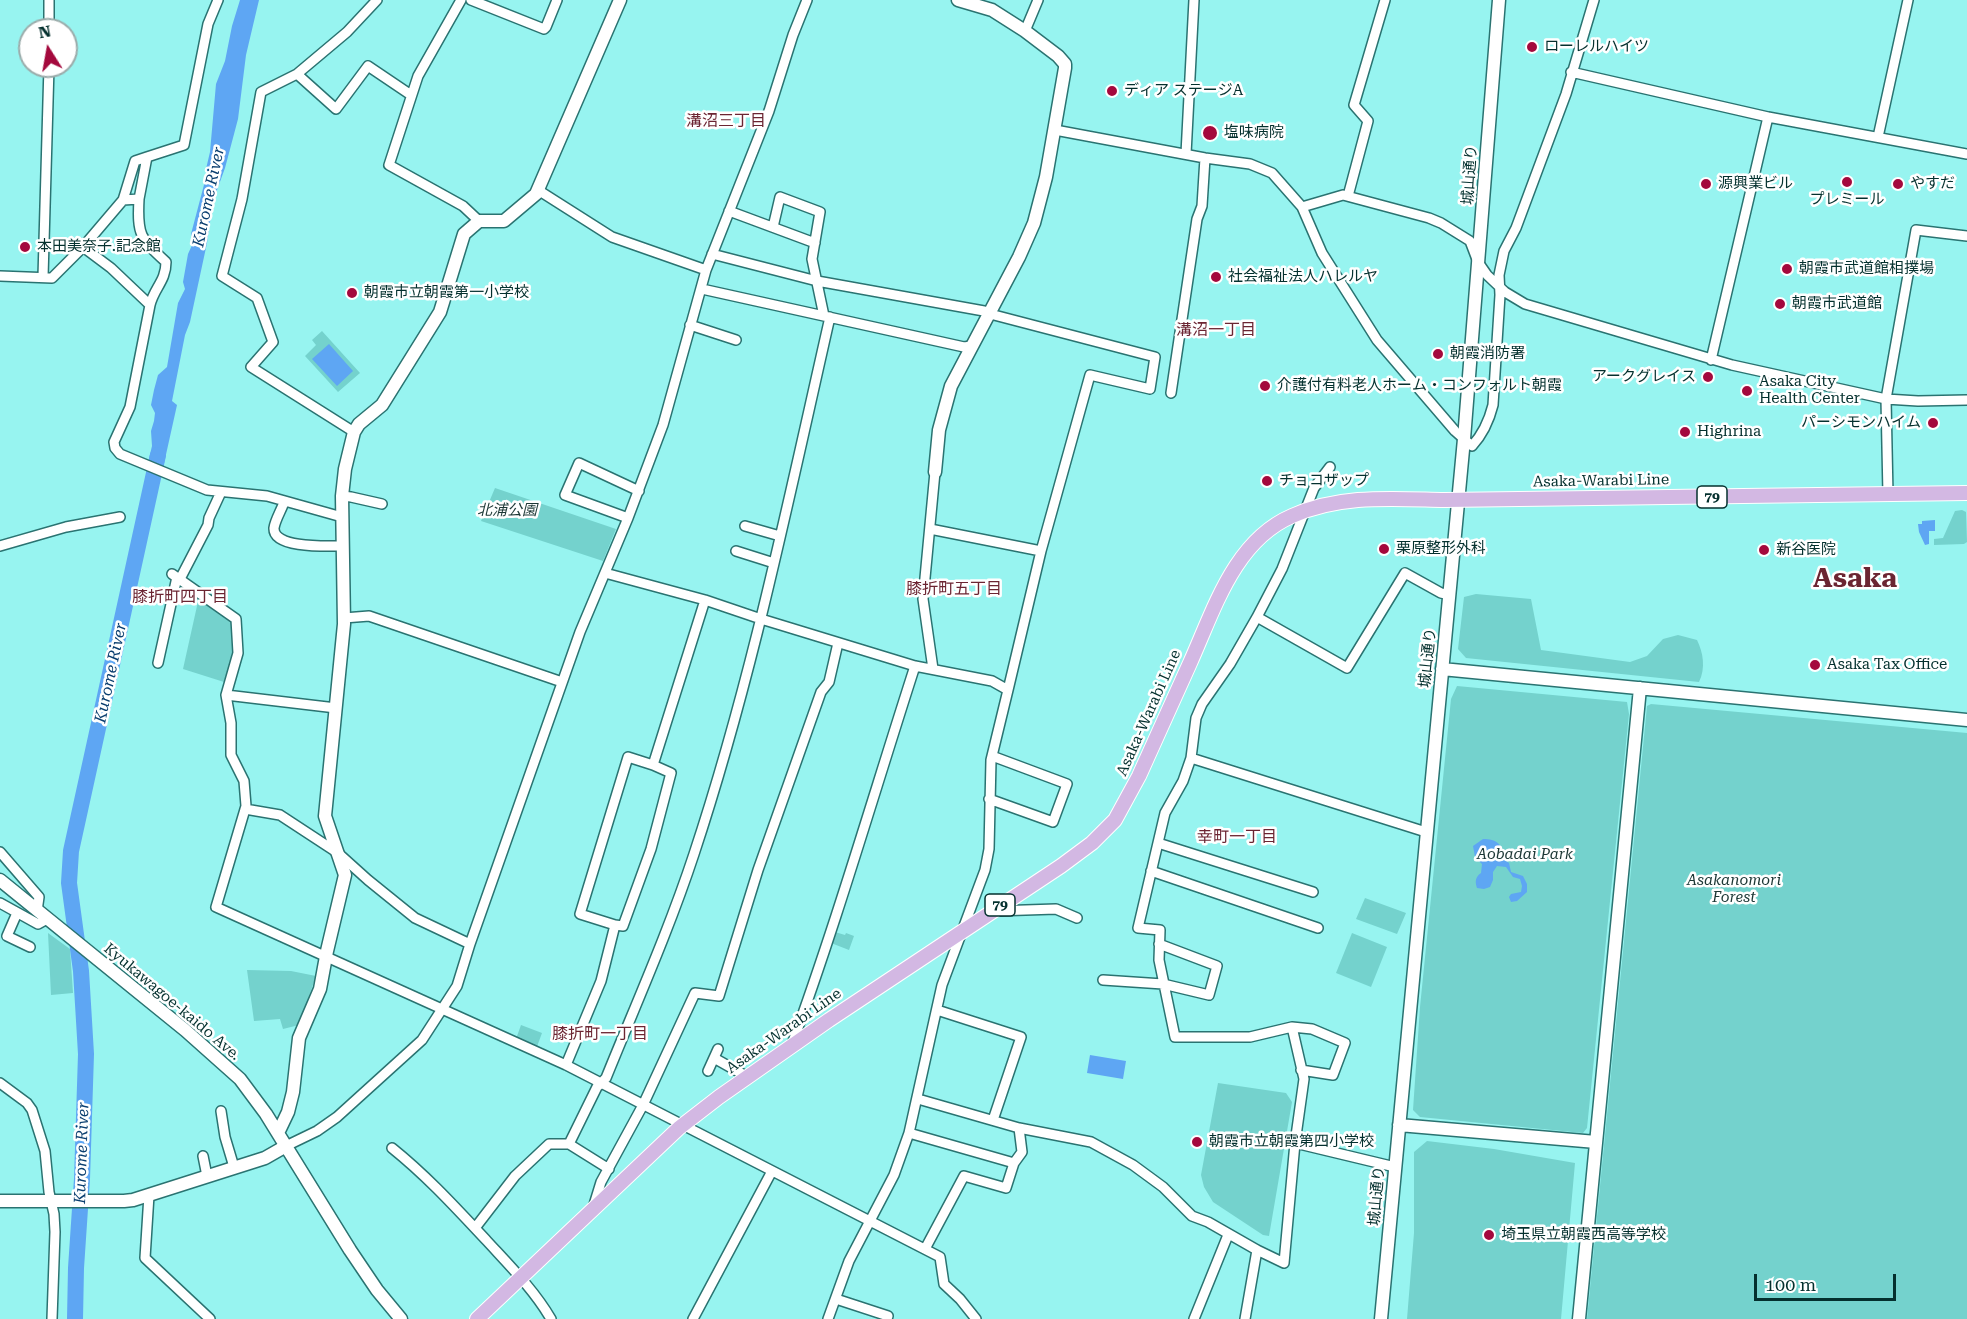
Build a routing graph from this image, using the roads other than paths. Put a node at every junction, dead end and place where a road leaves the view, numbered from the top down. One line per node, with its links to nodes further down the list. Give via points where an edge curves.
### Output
1 (49, 0): 16 (street)
2 (218, 0): 27 (street, via 208,24 184,145)
3 (377, 0): 19 (street, via 347,32)
4 (461, 0): 21 (street)
5 (471, 0): 6 (street, via 544,29)
6 (557, 0)
7 (807, 0): 34 (street)
8 (958, 0): 17 (street, via 992,10)
9 (1038, 0): 17 (street)
10 (1194, 0): 25 (street)
11 (1385, 0): 30 (street, via 1354,105 1368,121)
12 (1499, 0): 41 (street, 城山通り)
13 (1593, 0): 18 (street)
14 (1908, 0): 24 (street)
15 (618, 1): 29 (street)
16 (49, 18)
17 (1025, 31): 23 (street, via 1065,64)
18 (1571, 72): 22 (street); 46 (street, via 1516,228 1504,251)
19 (297, 74): 21 (street, via 336,109 368,66); 58 (street, via 261,92 242,200 222,276 257,298 273,342 251,367)
20 (48, 78): 44 (street)
21 (411, 94): 35 (street, via 389,165 463,206)
22 (1768, 117): 24 (street); 54 (street)
23 (1055, 130): 25 (street); 49 (street, via 1034,223)
24 (1878, 137): 26 (street)
25 (1186, 154): 28 (street)
26 (1967, 154)
27 (147, 157): 31 (street); 32 (street, via 135,161)
28 (1205, 158): 33 (street, via 1250,164 1272,173); 55 (street, via 1202,206)
29 (538, 190): 35 (street, via 504,221); 42 (street, via 612,237)
30 (1348, 196): 33 (street); 41 (street, via 1449,227 1470,241)
31 (139, 199): 32 (street); 48 (street, via 138,218 144,241 166,262 166,275)
32 (123, 200): 39 (street)
33 (1302, 207): 59 (street, via 1322,253 1377,340)
34 (729, 211): 36 (street); 40 (street)
35 (478, 221): 58 (street, via 464,234 440,312 382,405)
36 (773, 227): 38 (street); 38 (street, via 780,197 820,212)
37 (1967, 236): 56 (street, via 1916,230)
38 (815, 243): 45 (street, via 812,259)
39 (83, 247): 44 (street, via 52,278); 48 (street)
40 (712, 254): 42 (street); 45 (street)
41 (1478, 262): 46 (street); 59 (street, 城山通り)
42 (706, 270): 47 (street)
43 (0, 276): 44 (street)
44 (43, 277)
45 (817, 280): 49 (street); 50 (street)
46 (1499, 286): 54 (street, via 1526,304); 59 (street, via 1493,405 1482,435 1472,446)
47 (702, 289): 50 (street); 51 (street)
48 (150, 305): 63 (street, via 130,407 114,442 115,448 133,460)
49 (989, 313): 53 (street); 80 (street, via 1155,357 1150,389 1090,375)
50 (827, 317): 53 (street); 76 (street)
51 (690, 325): 52 (street); 62 (street, via 663,425)
52 (736, 340)
53 (971, 346): 61 (street, via 943,411)
54 (1711, 360): 56 (street)
55 (1171, 393)
56 (1886, 399): 57 (street); 65 (street)
57 (1967, 400)
58 (354, 432): 66 (street)
59 (1464, 440): 67 (street, 城山通り)
60 (1330, 467): 70 (street, via 1314,488)
61 (935, 472): 75 (street)
62 (639, 491): 73 (street); 73 (street, via 579,462 565,495)
63 (221, 492): 68 (street, via 249,493); 83 (street, via 208,525)
64 (1967, 493): 65 (main road, Asaka-Warabi Line / 79)
65 (1888, 495): 67 (main road, Asaka-Warabi Line / 79)
66 (342, 496): 69 (street); 72 (street)
67 (1457, 500): 70 (main road, Asaka-Warabi Line / 79, via 1366,498); 84 (street, 城山通り)
68 (284, 502): 72 (street); 78 (street, via 274,529 281,540)
69 (382, 504)
70 (1305, 511): 86 (street); 114 (main road, Asaka-Warabi Line / 79, via 1265,534 1244,554 1230,576 1139,776 1114,820 1092,843)
71 (120, 517): 77 (street)
72 (342, 517): 78 (street)
73 (628, 518): 82 (street)
74 (745, 526): 76 (street)
75 (930, 529): 80 (street); 92 (street, via 923,599)
76 (780, 536): 81 (street)
77 (0, 546)
78 (342, 546): 87 (street)
79 (736, 551): 81 (street)
80 (1041, 551): 96 (street)
81 (774, 563): 88 (street)
82 (605, 573): 85 (street); 94 (street)
83 (176, 577): 90 (street); 97 (street, via 236,619 238,653)
84 (1450, 595): 86 (street, via 1405,573 1347,668); 93 (street, 城山通り)
85 (705, 600): 88 (street); 102 (street)
86 (1257, 617): 101 (street, via 1202,704 1196,718)
87 (344, 618): 94 (street, via 369,616); 98 (street)
88 (761, 620): 89 (street); 136 (street, via 694,855)
89 (838, 643): 91 (street); 138 (street, via 829,681 821,692 762,859 718,996 695,993)
90 (158, 663)
91 (915, 666): 92 (street); 130 (street, via 846,888)
92 (933, 669): 96 (street, via 992,681)
93 (1442, 669): 95 (street); 105 (street, 城山通り)
94 (562, 682): 121 (street)
95 (1640, 688): 99 (street); 146 (street)
96 (1008, 690): 100 (street)
97 (226, 695): 98 (street); 104 (street, via 231,755 244,781)
98 (336, 708): 108 (street, via 325,816)
99 (1967, 720)
100 (992, 756): 103 (street); 103 (street, via 1067,784 1053,822)
101 (1191, 758): 105 (street); 106 (street, via 1166,813)
102 (653, 765): 118 (street, via 671,773 651,849 624,926); 118 (street, via 628,757 580,914)
103 (989, 799): 120 (street, via 985,870)
104 (245, 809): 108 (street, via 280,815); 124 (street, via 216,907)
105 (1426, 832): 142 (street, 城山通り)
106 (1158, 843): 109 (street); 111 (street)
107 (0, 852): 113 (street, via 39,897)
108 (338, 853): 121 (street, via 415,918); 124 (street, via 345,876)
109 (1151, 871): 119 (street); 122 (street, via 1138,928 1160,930)
110 (0, 880): 113 (street, Kyukawagoe-kaido Ave.)
111 (1313, 892)
112 (0, 903): 115 (street)
113 (37, 910): 117 (street, Kyukawagoe-kaido Ave.)
114 (991, 911): 116 (street, via 1056,909); 120 (main road, Asaka-Warabi Line / 79)
115 (17, 913): 117 (street, via 38,924); 123 (street, via 7,936)
116 (1077, 918)
117 (46, 919): 144 (street, Kyukawagoe-kaido Ave., via 224,1064)
118 (615, 925): 131 (street, via 601,981)
119 (1318, 928)
120 (963, 929): 128 (street); 130 (main road, Asaka-Warabi Line / 79)
121 (470, 944): 127 (street, via 457,986)
122 (1159, 944): 126 (street); 126 (street, via 1217,966 1209,995)
123 (30, 947)
124 (326, 957): 127 (street); 144 (street, via 320,989 299,1038 293,1092)
125 (1103, 980): 126 (street)
126 (1163, 984): 129 (street, via 1175,1037 1250,1037)
127 (442, 1009): 131 (street); 149 (street, via 422,1040 337,1117)
128 (937, 1010): 137 (street); 140 (street, via 1021,1037)
129 (1292, 1027): 132 (street); 132 (street, via 1312,1029 1345,1043 1333,1075)
130 (790, 1047): 134 (main road, Asaka-Warabi Line / 79)
131 (566, 1065): 136 (street)
132 (1301, 1070): 147 (street, via 1304,1079)
133 (708, 1071): 134 (street, via 716,1054)
134 (746, 1076): 141 (main road, Asaka-Warabi Line / 79)
135 (0, 1083): 160 (street, via 32,1110 45,1150)
136 (602, 1084): 138 (street); 148 (street)
137 (918, 1099): 140 (street); 145 (street)
138 (643, 1105): 141 (street); 155 (street)
139 (221, 1111): 153 (street)
140 (993, 1120): 143 (street)
141 (683, 1125): 156 (street); 161 (main road, Asaka-Warabi Line / 79)
142 (1399, 1125): 146 (street); 154 (street, 城山通り)
143 (1019, 1128): 152 (street, via 1022,1152); 164 (street, via 1091,1142 1133,1165 1192,1216)
144 (278, 1132): 149 (street, Kyukawagoe-kaido Ave.)
145 (909, 1133): 152 (street); 162 (street, via 894,1175)
146 (1596, 1142): 181 (street)
147 (1295, 1143): 154 (street); 166 (street, via 1284,1263)
148 (569, 1144): 155 (street); 163 (street, via 549,1144 540,1151)
149 (286, 1146): 153 (street, via 265,1158); 171 (street, Kyukawagoe-kaido Ave., via 350,1250)
150 (392, 1148): 163 (street, via 423,1172)
151 (203, 1156): 157 (street)
152 (1014, 1163): 165 (street, via 1006,1188 964,1176)
153 (234, 1167): 157 (street)
154 (1395, 1167): 180 (street, 城山通り)
155 (609, 1169): 161 (street)
156 (772, 1171): 162 (street); 174 (street)
157 (207, 1176): 158 (street)
158 (149, 1195): 160 (street, via 124,1201); 170 (street, via 145,1258)
159 (0, 1201): 160 (street)
160 (54, 1201): 169 (street)
161 (592, 1210): 167 (main road, Asaka-Warabi Line / 79)
162 (869, 1220): 165 (street); 168 (street)
163 (475, 1228): 167 (street)
164 (1228, 1235): 166 (street); 178 (street)
165 (925, 1249): 177 (street, via 940,1257 944,1284)
166 (1257, 1250): 179 (street)
167 (521, 1277): 172 (main road, Asaka-Warabi Line / 79); 173 (street)
168 (836, 1299): 175 (street); 176 (street, via 888,1316)
169 (52, 1319)
170 (210, 1319)
171 (401, 1319)
172 (477, 1319)
173 (551, 1319)
174 (693, 1319)
175 (828, 1319)
176 (887, 1319)
177 (976, 1319)
178 (1194, 1319)
179 (1245, 1319)
180 (1381, 1319)
181 (1579, 1319)

